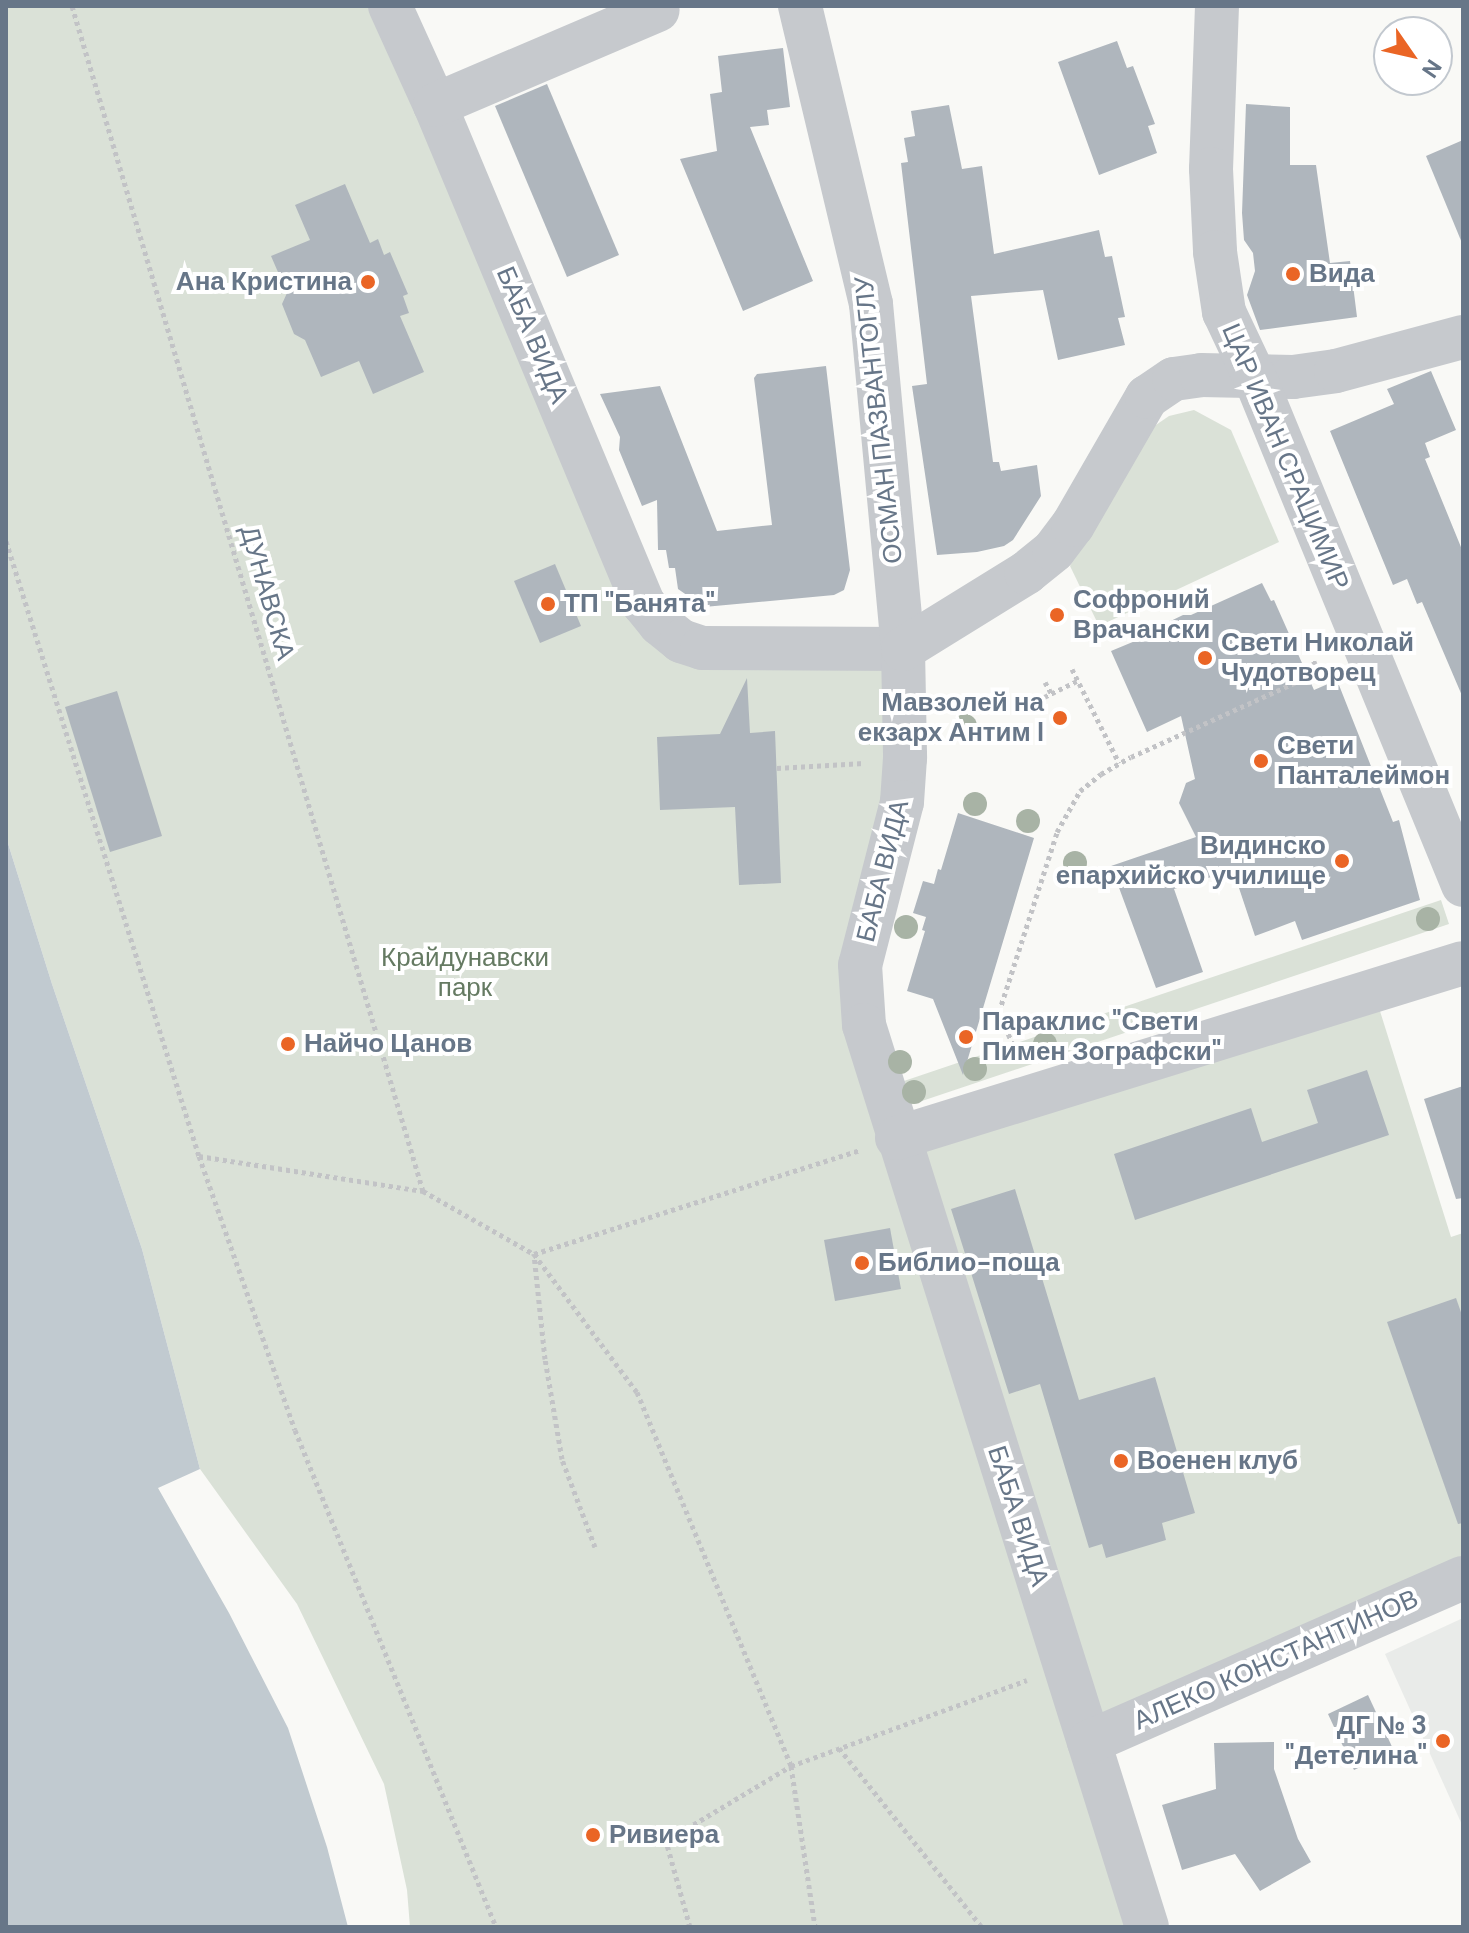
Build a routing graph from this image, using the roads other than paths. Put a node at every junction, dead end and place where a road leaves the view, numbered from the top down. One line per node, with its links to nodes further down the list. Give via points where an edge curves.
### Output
1 (390, 6): 5 (street, БАБА ВИДА)
2 (800, 6): 8 (street, ОСМАН ПАЗВАНТОГЛУ, via 871,304)
3 (1217, 6): 7 (street, ЦАР ИВАН СРАЦИМИР, via 1211,169 1215,252 1224,312)
4 (658, 10): 5 (street)
5 (435, 105): 8 (street, БАБА ВИДА, via 643,603 660,624 681,641 702,648)
6 (1463, 337): 7 (street, via 1336,371)
7 (1255, 378): 8 (street, via 1174,379 1147,397 1054,550); 9 (street, ЦАР ИВАН СРАЦИМИР)
8 (903, 649): 11 (street, БАБА ВИДА, via 902,802 860,965 859,990)
9 (1463, 885)
10 (1463, 963): 11 (street)
11 (897, 1138): 13 (street, БАБА ВИДА)
12 (1463, 1578): 13 (street, АЛЕКО КОНСТАНТИНОВ)
13 (1089, 1742): 14 (street, БАБА ВИДА)
14 (1147, 1927)

